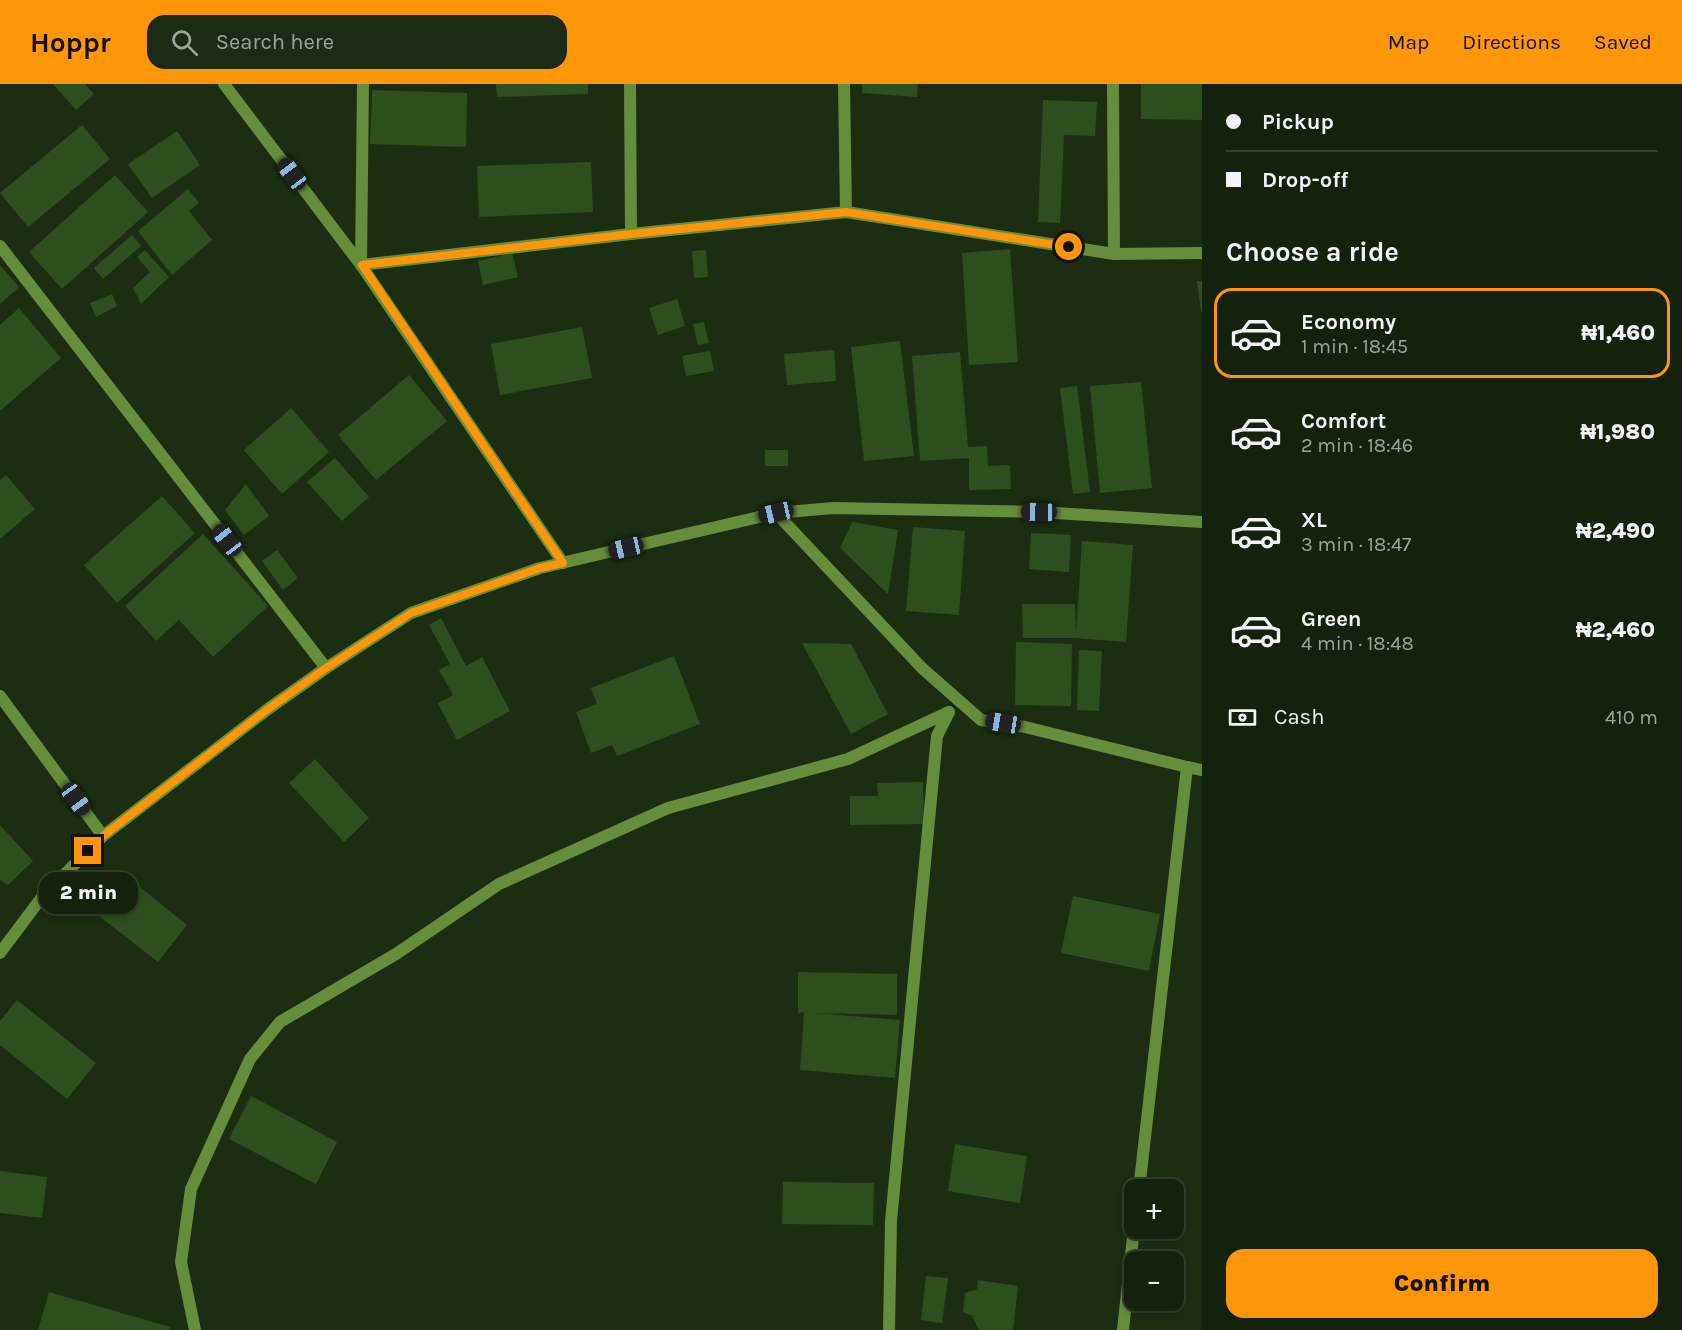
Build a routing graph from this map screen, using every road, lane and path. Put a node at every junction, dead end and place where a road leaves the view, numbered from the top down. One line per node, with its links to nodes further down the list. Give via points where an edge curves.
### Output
1 (224, 84): 11 (street)
2 (363, 84): 11 (street)
3 (630, 84): 7 (street)
4 (844, 84): 6 (street)
5 (1113, 84): 10 (street)
6 (846, 212): 7 (street); 10 (street)
7 (631, 234): 11 (street)
8 (0, 246): 15 (street)
9 (1202, 253): 10 (street)
10 (1114, 254)
11 (362, 265): 14 (street)
12 (776, 513): 13 (street, via 833,508 1028,512); 14 (street); 17 (street, via 922,668 981,720 1025,727)
13 (1202, 522)
14 (563, 563): 15 (street, via 411,613)
15 (326, 668): 19 (street)
16 (0, 696): 19 (street)
17 (1186, 768): 18 (street); 21 (street)
18 (1202, 770)
19 (103, 836): 20 (street, via 42,897)
20 (0, 953)
21 (1140, 1179)
22 (1133, 1239): 25 (street)
23 (195, 1330): 24 (street, via 181,1262 191,1189 249,1059 280,1022 396,954 500,884 668,808 848,759 950,712 936,736 891,1221)
24 (889, 1330)
25 (1123, 1330)

